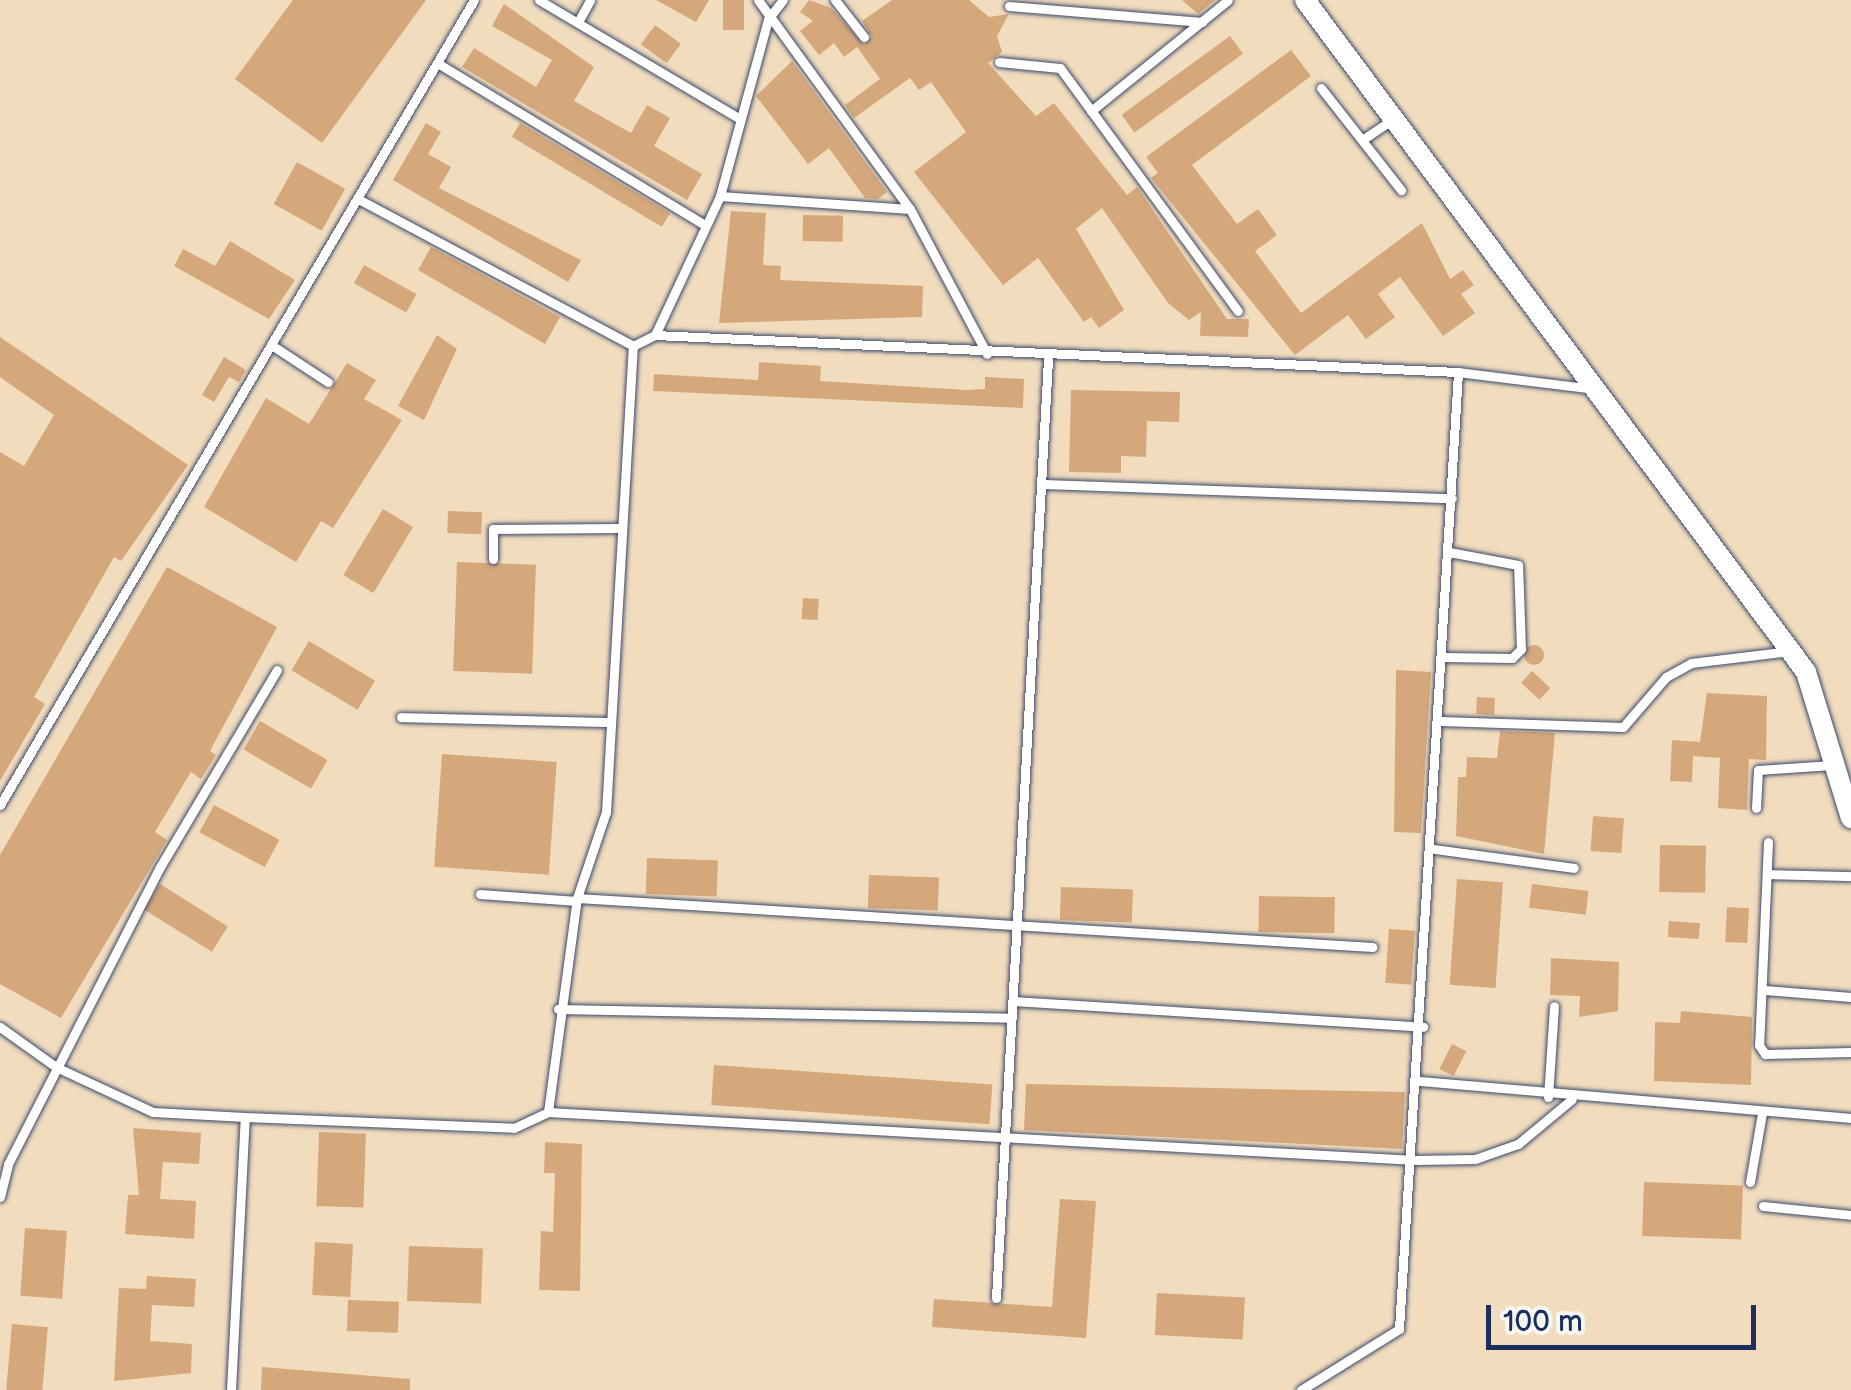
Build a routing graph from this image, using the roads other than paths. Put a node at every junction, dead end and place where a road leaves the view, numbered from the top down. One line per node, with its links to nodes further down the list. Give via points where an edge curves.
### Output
1 (474, 0): 15 (lane)
2 (540, 0): 11 (lane)
3 (590, 0): 11 (lane)
4 (758, 0): 10 (lane)
5 (783, 0): 10 (lane)
6 (835, 0): 13 (lane)
7 (1228, 0): 12 (lane)
8 (1304, 0): 19 (street)
9 (1009, 6): 12 (lane)
10 (768, 19): 18 (lane); 24 (lane)
11 (578, 22): 18 (lane)
12 (1202, 22): 17 (lane)
13 (864, 38)
14 (998, 62): 17 (lane, via 1060,68)
15 (440, 64): 23 (lane); 25 (lane)
16 (1321, 88): 20 (lane)
17 (1091, 111): 26 (lane)
18 (740, 119): 22 (lane)
19 (1392, 120): 20 (lane); 34 (street)
20 (1362, 140): 21 (lane)
21 (1401, 190)
22 (720, 196): 24 (lane); 25 (lane)
23 (362, 202): 28 (lane); 29 (lane)
24 (910, 210): 30 (lane)
25 (705, 225): 27 (lane)
26 (1238, 312)
27 (655, 334): 28 (lane); 30 (lane)
28 (633, 346): 37 (lane)
29 (276, 348): 33 (lane); 47 (lane)
30 (987, 354): 31 (lane)
31 (1048, 359): 32 (lane); 35 (lane)
32 (1458, 372): 34 (lane); 36 (lane)
33 (328, 382)
34 (1587, 388): 40 (street)
35 (1042, 484): 36 (lane); 57 (lane)
36 (1452, 498): 38 (lane)
37 (618, 528): 39 (lane, via 493,529); 45 (lane)
38 (1449, 552): 41 (lane); 41 (lane, via 1518,565 1520,649 1512,658)
39 (493, 559)
40 (1791, 651): 44 (lane, via 1691,663 1624,727); 46 (street)
41 (1444, 656): 44 (lane)
42 (277, 670): 68 (lane)
43 (402, 718): 45 (lane)
44 (1440, 721): 51 (lane)
45 (610, 722): 56 (lane, via 606,812)
46 (1834, 764): 48 (lane, via 1758,770); 49 (street)
47 (0, 805)
48 (1756, 808)
49 (1851, 818)
50 (1768, 842): 53 (lane)
51 (1434, 849): 52 (lane); 65 (lane)
52 (1574, 868)
53 (1768, 874): 54 (lane); 59 (lane)
54 (1851, 876)
55 (480, 894): 56 (lane)
56 (577, 900): 57 (lane); 63 (lane)
57 (1017, 930): 58 (lane); 61 (lane)
58 (1372, 947)
59 (1765, 990): 60 (lane); 67 (lane, via 1765,1054)
60 (1851, 996)
61 (1013, 1001): 64 (lane); 65 (lane)
62 (1554, 1006): 70 (lane)
63 (558, 1009): 64 (lane); 72 (lane)
64 (1012, 1018): 76 (lane)
65 (1423, 1026): 69 (lane)
66 (0, 1027): 68 (lane)
67 (1851, 1052)
68 (56, 1067): 74 (lane, via 153,1112); 79 (lane)
69 (1420, 1081): 70 (lane); 77 (lane)
70 (1548, 1096): 71 (lane)
71 (1572, 1099): 73 (lane); 77 (lane, via 1518,1144 1476,1158)
72 (548, 1112): 74 (lane, via 514,1128); 76 (lane)
73 (1762, 1113): 75 (lane); 78 (lane)
74 (245, 1117): 83 (lane)
75 (1851, 1118)
76 (1006, 1136): 77 (lane); 82 (lane)
77 (1416, 1160): 84 (lane, via 1400,1329)
78 (1750, 1182)
79 (0, 1197)
80 (1762, 1206): 81 (lane)
81 (1851, 1215)
82 (996, 1298)
83 (231, 1390)
84 (1301, 1390)

